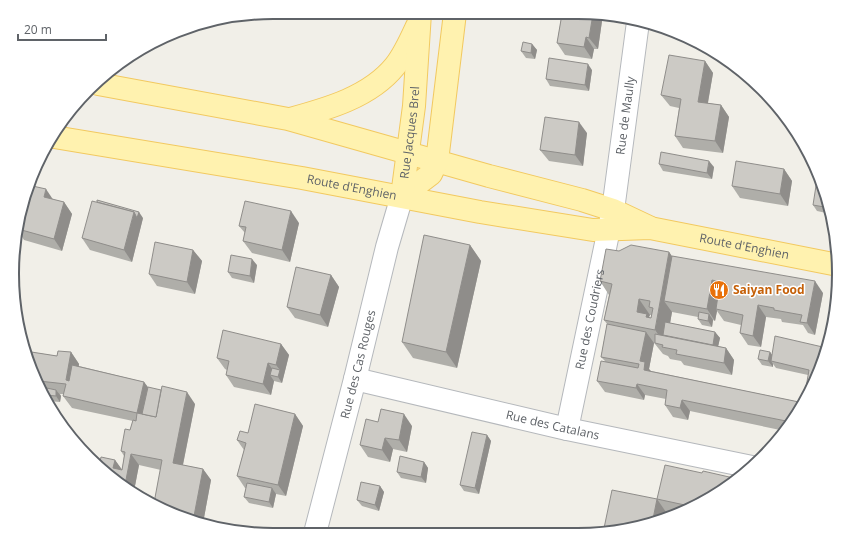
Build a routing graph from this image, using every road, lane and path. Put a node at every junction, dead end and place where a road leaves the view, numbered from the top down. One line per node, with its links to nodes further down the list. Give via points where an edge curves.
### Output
1 (419, 19): 6 (main road, via 397,64 369,89 325,110)
2 (420, 19): 8 (main road, Rue Jacques Brel)
3 (454, 19): 9 (main road, Rue Jacques Brel)
4 (637, 27): 11 (street, Rue de Maully)
5 (103, 85): 6 (main road, Route d'Enghien)
6 (288, 119): 8 (main road, Route d'Enghien)
7 (58, 138): 10 (main road, Route d'Enghien)
8 (409, 153): 9 (main road, Route d'Enghien); 10 (main road, Rue Jacques Brel)
9 (437, 161): 10 (main road, Rue Jacques Brel, via 431,174); 11 (main road, Route d'Enghien)
10 (402, 196): 11 (main road, Route d'Enghien, via 480,212 593,230); 13 (street, Rue des Cas Rouges, via 385,254)
11 (611, 220): 12 (main road, Route d'Enghien); 14 (street, Rue des Coudriers)
12 (831, 264)
13 (355, 379): 14 (street, Rue des Catalans); 16 (street, Rue des Cas Rouges)
14 (567, 428): 15 (street, Rue des Catalans)
15 (744, 465)
16 (316, 528)

